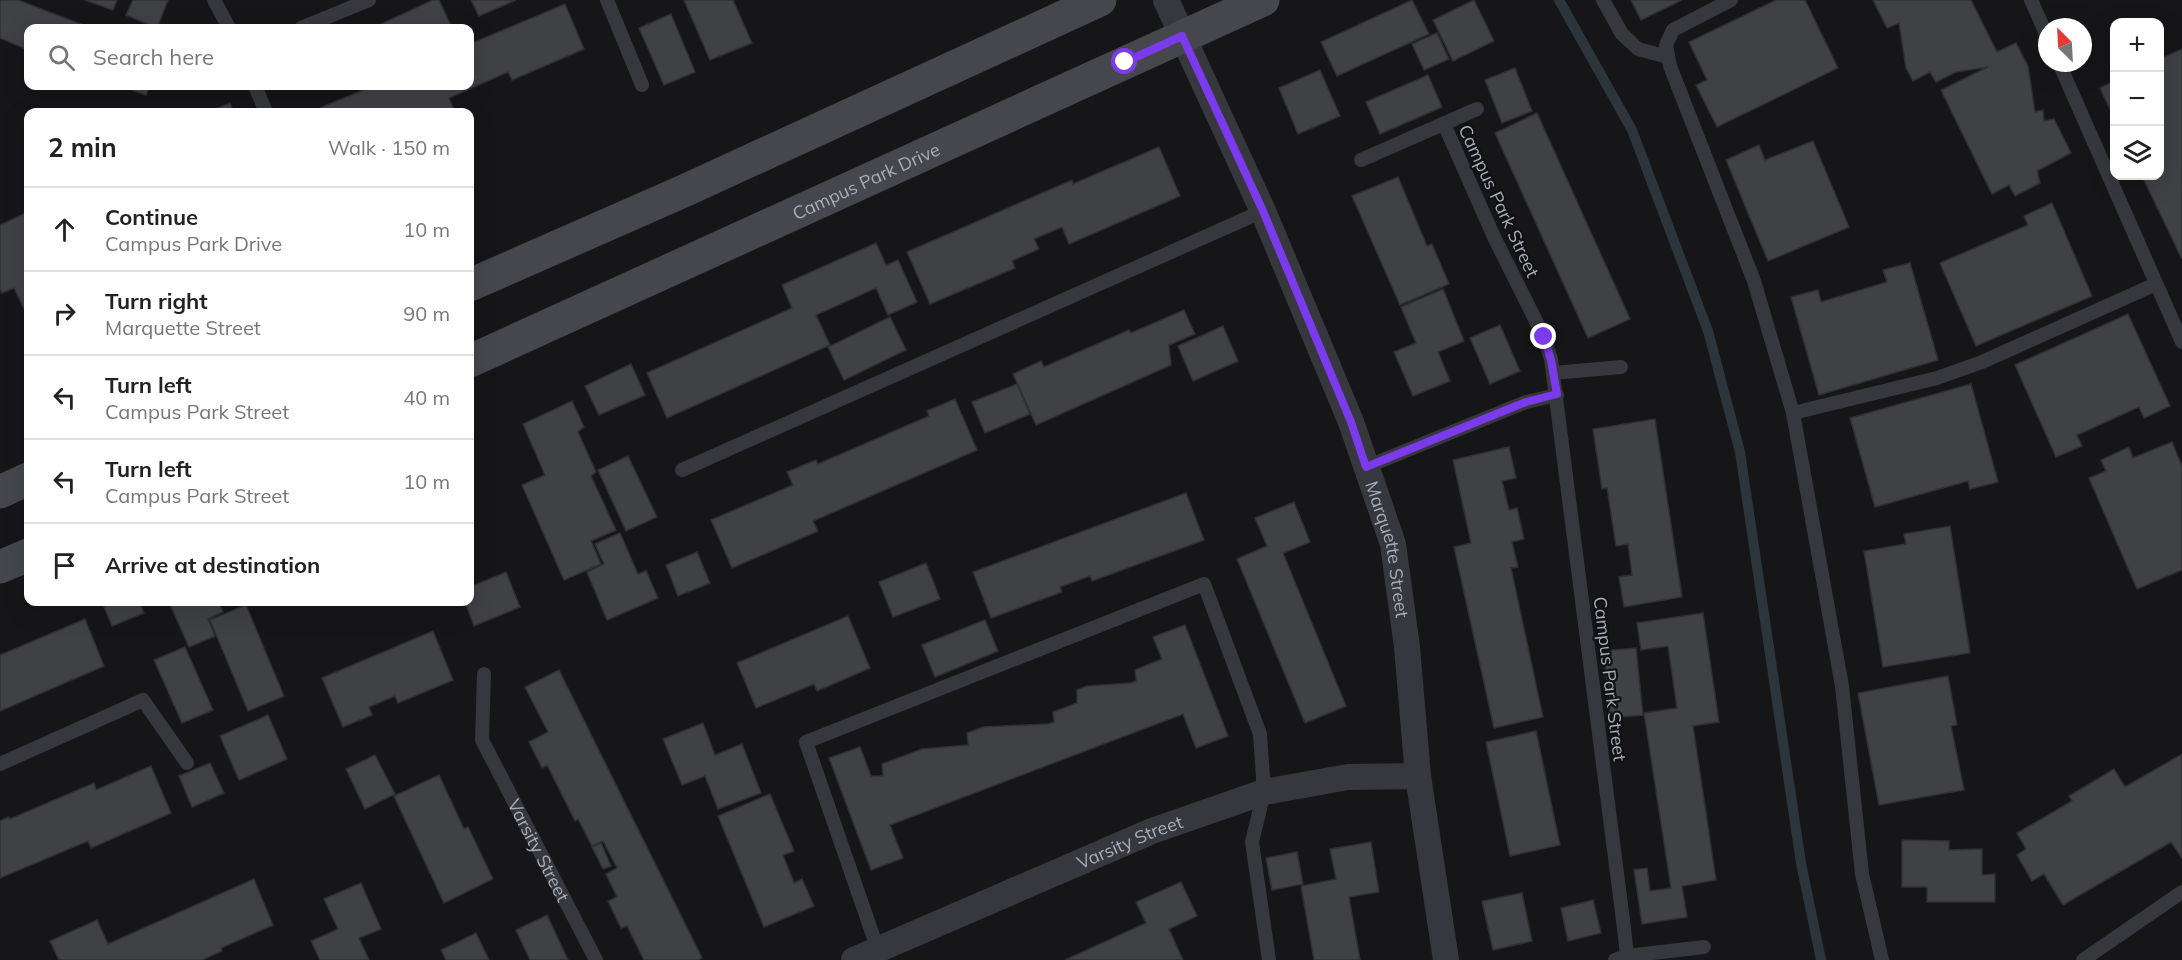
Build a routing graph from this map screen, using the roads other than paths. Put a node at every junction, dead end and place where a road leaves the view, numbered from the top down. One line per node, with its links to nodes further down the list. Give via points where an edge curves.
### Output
1 (214, 0): 11 (lane)
2 (369, 0): 12 (lane)
3 (607, 0): 16 (lane)
4 (1100, 0): 23 (street)
5 (1166, 0): 13 (street, Marquette Street)
6 (1263, 0): 13 (street, Campus Park Drive)
7 (1603, 0): 14 (lane, via 1622,34 1638,49)
8 (1731, 0): 14 (lane, via 1673,30 1666,45)
9 (2031, 0): 10 (lane)
10 (2039, 18)
11 (227, 24)
12 (311, 24)
13 (1182, 36): 22 (street, Marquette Street); 26 (street, Campus Park Drive)
14 (1668, 57): 30 (lane, via 1754,281)
15 (2063, 72): 24 (lane)
16 (642, 85)
17 (257, 90): 18 (lane)
18 (264, 108)
19 (1477, 109): 20 (lane, Campus Park Street)
20 (1444, 124): 21 (lane, Campus Park Street); 28 (lane, Campus Park Street, via 1544,337)
21 (1361, 160)
22 (1263, 211): 31 (street, Marquette Street); 32 (lane)
23 (474, 283)
24 (2157, 284): 25 (lane); 30 (lane, via 1937,378)
25 (2182, 342)
26 (474, 359)
27 (1621, 367): 28 (lane)
28 (1554, 373): 29 (lane, Campus Park Street)
29 (1557, 394): 31 (lane, via 1526,402); 45 (lane, Campus Park Street)
30 (1793, 412): 50 (lane, via 1842,686 1862,874)
31 (1366, 467): 40 (street, Marquette Street, via 1393,544)
32 (682, 470)
33 (24, 481): 34 (street)
34 (0, 492)
35 (24, 557): 36 (street)
36 (0, 567)
37 (484, 674): 46 (lane, Varsity Street, via 482,740)
38 (187, 763): 39 (lane, via 143,700)
39 (0, 764)
40 (1419, 776): 41 (street, Varsity Street, via 1348,777); 49 (street, Marquette Street)
41 (1264, 792): 44 (street, Varsity Street, via 1152,831); 44 (lane, via 1260,734 1204,584 806,742); 48 (lane, via 1252,842)
42 (2182, 892): 51 (lane)
43 (1704, 947): 45 (lane)
44 (878, 950): 47 (street, Varsity Street)
45 (1621, 958)
46 (596, 960)
47 (854, 960)
48 (1269, 960)
49 (1446, 960)
50 (1882, 960)
51 (2083, 960)

